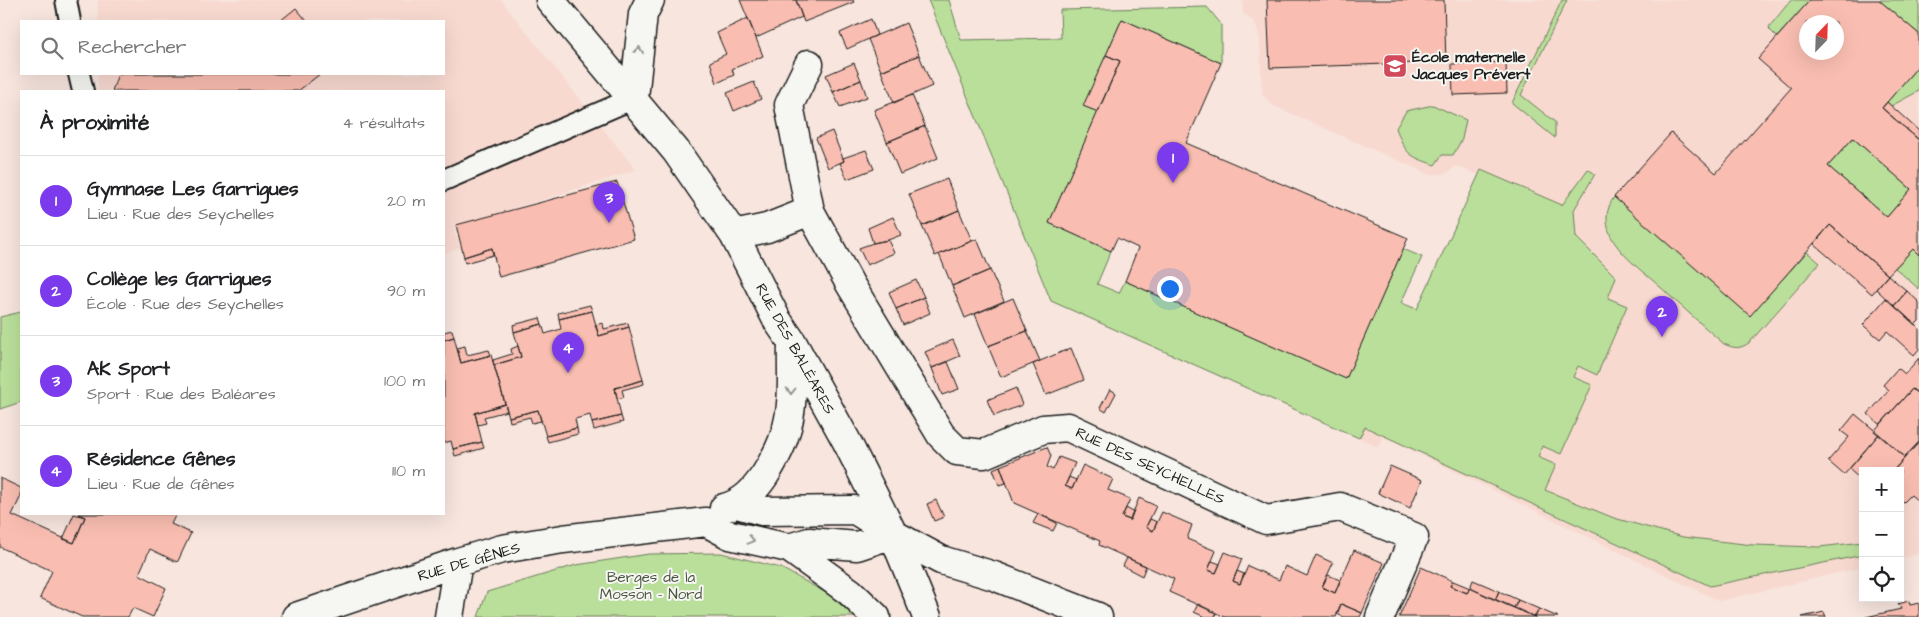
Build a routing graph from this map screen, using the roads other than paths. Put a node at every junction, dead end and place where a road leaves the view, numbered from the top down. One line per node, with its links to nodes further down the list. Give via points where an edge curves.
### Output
1 (66, 0): 4 (lane)
2 (550, 0): 8 (street, RUE DES BALÉARES)
3 (650, 0): 8 (street, one-way to 3, via 643,14)
4 (70, 20)
5 (809, 64): 10 (street, RUE DES SEYCHELLES, via 789,105)
6 (79, 75): 7 (lane)
7 (82, 90)
8 (634, 98): 9 (lane); 11 (street, RUE DES BALÉARES, via 676,151)
9 (445, 180)
10 (810, 211): 11 (street, via 767,228); 24 (street, RUE DES SEYCHELLES, via 941,435 957,450 984,454 1043,429 1068,427 1266,520 1340,507 1414,537)
11 (734, 235): 12 (street, RUE DES BALÉARES, via 777,320)
12 (792, 342): 13 (street, one-way to 13, via 791,403 786,433 772,464 756,488); 15 (street, RUE DES BALÉARES)
13 (737, 504): 14 (street, via 714,511); 15 (street, via 762,511 855,510)
14 (706, 522): 16 (street, one-way to 16, via 730,536); 17 (street, RUE DE GÊNES, via 563,539 502,549)
15 (893, 534): 16 (street, via 857,546 809,542); 22 (street, RUE DES BALÉARES); 23 (street, via 941,560 994,576)
16 (789, 548): 21 (street, via 850,592)
17 (458, 562): 18 (street, RUE DE GÊNES); 20 (street)
18 (335, 612): 19 (street, RUE DE GÊNES)
19 (296, 617)
20 (449, 617)
21 (876, 617)
22 (927, 617)
23 (1098, 617)
24 (1380, 617)

